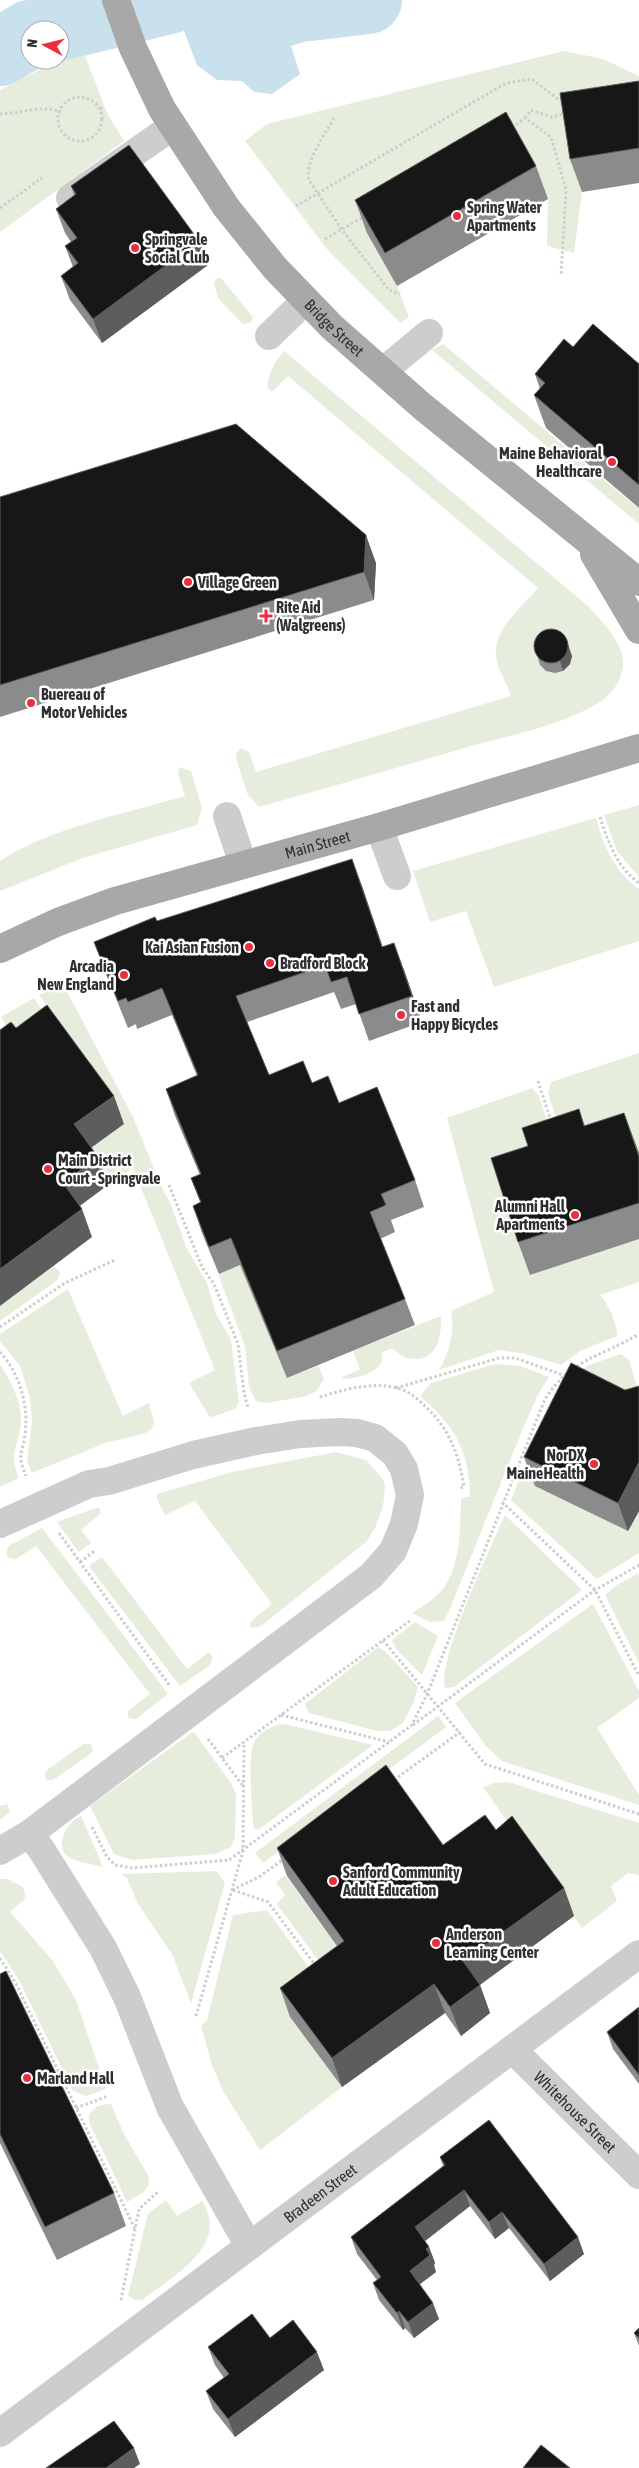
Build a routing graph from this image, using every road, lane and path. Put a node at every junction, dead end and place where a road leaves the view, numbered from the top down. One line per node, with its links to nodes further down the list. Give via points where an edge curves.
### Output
1 (116, 0): 8 (main road, Bridge Street, via 133,48)
2 (104, 106): 4 (path)
3 (565, 106): 12 (path, via 532,79 506,82)
4 (100, 109): 6 (path, via 91,100 80,97 68,101); 6 (path, via 100,130 92,138 81,141 70,139 62,131 58,120)
5 (574, 111): 10 (path, via 552,117 531,110)
6 (61, 112): 7 (path, via 46,107)
7 (0, 114)
8 (167, 117): 13 (street); 20 (main road, Bridge Street, via 226,207)
9 (334, 118): 12 (path, via 307,168)
10 (524, 118): 11 (path); 18 (path, via 551,137 566,190)
11 (510, 130)
12 (316, 194): 14 (path); 16 (path)
13 (70, 198)
14 (296, 206)
15 (367, 215): 16 (path)
16 (342, 230): 17 (path); 19 (path, via 389,290)
17 (325, 239)
18 (561, 276)
19 (400, 294)
20 (305, 301): 22 (street); 23 (main road, Bridge Street)
21 (429, 333): 23 (street)
22 (269, 336)
23 (383, 372): 24 (main road, Bridge Street)
24 (586, 539): 25 (main road, Bridge Street); 26 (main road)
25 (639, 582)
26 (639, 630)
27 (637, 749): 30 (main road, Main Street)
28 (227, 816): 31 (street)
29 (600, 817): 33 (path, via 615,855)
30 (380, 827): 31 (main road, Main Street); 32 (street)
31 (243, 864): 34 (main road, Main Street, via 115,902 58,922)
32 (397, 876)
33 (639, 883)
34 (0, 949)
35 (538, 1081): 36 (path)
36 (554, 1128)
37 (169, 1185): 45 (path, via 238,1344 244,1393)
38 (115, 1260): 39 (path, via 65,1283)
39 (0, 1327)
40 (639, 1334): 42 (path, via 578,1364)
41 (0, 1352): 48 (path, via 13,1371 26,1406 20,1463)
42 (564, 1375): 43 (path, via 515,1358 499,1358); 47 (path, via 545,1398)
43 (395, 1388): 44 (path, via 359,1387); 46 (path, via 404,1390 422,1403 447,1430 460,1462 464,1488)
44 (313, 1400)
45 (250, 1412)
46 (460, 1488)
47 (502, 1502): 53 (path); 57 (path)
48 (39, 1506): 49 (street); 51 (path); 59 (street, via 89,1484 192,1455 261,1440 357,1433 375,1438 395,1454 404,1469 410,1494 404,1524 393,1551 371,1576)
49 (0, 1524)
50 (96, 1550): 51 (path)
51 (80, 1562): 59 (path)
52 (639, 1564): 53 (path)
53 (595, 1590): 56 (path); 58 (path)
54 (411, 1620): 55 (path)
55 (383, 1640): 57 (path); 60 (path)
56 (639, 1676)
57 (428, 1692): 58 (path); 61 (path)
58 (439, 1706): 61 (path); 62 (path)
59 (190, 1714): 65 (path); 68 (street)
60 (281, 1715): 63 (path); 64 (path)
61 (412, 1725): 64 (path)
62 (460, 1732): 66 (path); 69 (path, via 485,1764)
63 (244, 1742): 65 (path); 67 (path)
64 (390, 1742): 72 (path)
65 (222, 1758): 67 (path)
66 (389, 1784)
67 (243, 1786): 72 (path)
68 (77, 1797): 70 (street); 72 (path, via 106,1857 115,1865 132,1868 229,1860)
69 (639, 1814)
70 (29, 1834): 71 (street); 85 (street, via 103,1948 127,1997 170,2107)
71 (0, 1851)
72 (243, 1851): 74 (path)
73 (292, 1853): 74 (path, via 259,1877)
74 (232, 1890): 77 (path, via 268,1902); 78 (path)
75 (639, 1954): 79 (street, Bradeen Street)
76 (0, 1958): 81 (path, via 15,1982)
77 (320, 1972)
78 (196, 2016)
79 (512, 2049): 82 (street, Whitehouse Street); 85 (street, Bradeen Street)
80 (108, 2096): 81 (path)
81 (76, 2108): 84 (path)
82 (639, 2175)
83 (159, 2191): 84 (path, via 139,2210)
84 (135, 2229): 86 (path, via 118,2314)
85 (250, 2246): 86 (street, Bradeen Street)
86 (131, 2334): 87 (street, Bradeen Street)
87 (0, 2433)

